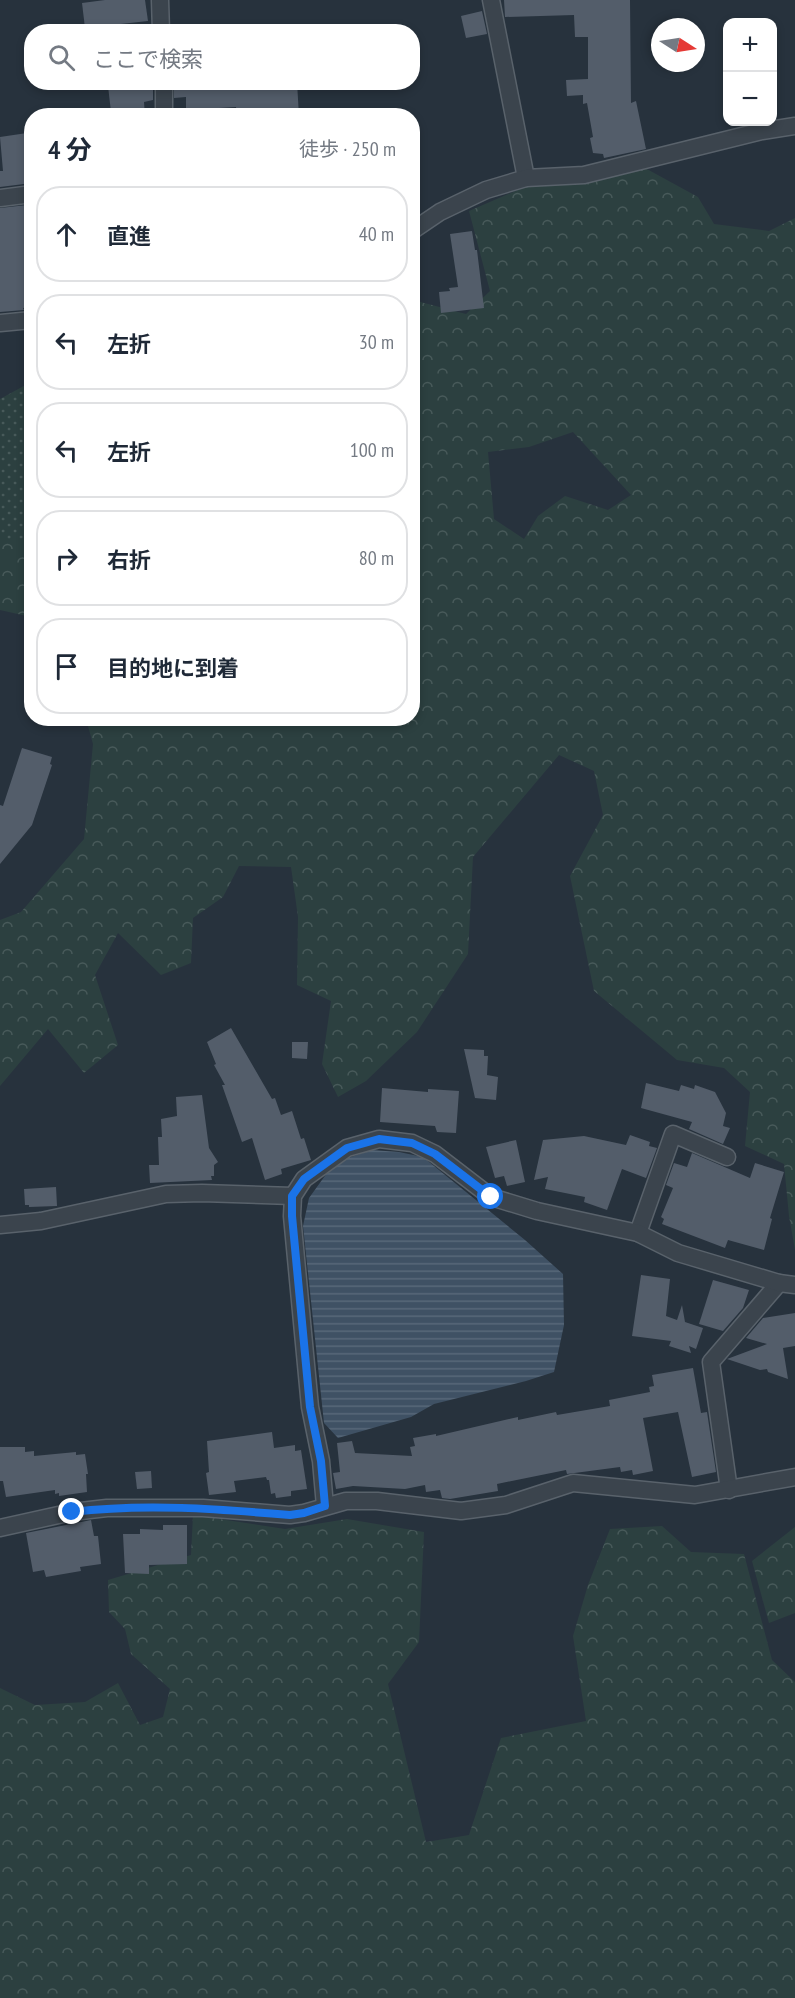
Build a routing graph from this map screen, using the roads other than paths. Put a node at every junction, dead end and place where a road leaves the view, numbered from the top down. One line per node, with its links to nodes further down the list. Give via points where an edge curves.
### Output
1 (159, 0): 3 (street)
2 (491, 0): 7 (street)
3 (160, 24)
4 (164, 90): 5 (street)
5 (164, 108)
6 (795, 126): 7 (street, via 584,175)
7 (526, 178): 10 (street, via 486,190)
8 (24, 195): 9 (street)
9 (0, 198)
10 (420, 226)
11 (24, 321): 12 (street)
12 (0, 323)
13 (727, 1157): 16 (street, via 673,1134)
14 (292, 1196): 15 (street, via 166,1194 41,1221); 16 (street, via 304,1179 347,1148 379,1139 412,1143 435,1154 491,1197); 20 (street, via 310,1407)
15 (0, 1225)
16 (638, 1233): 17 (street, via 678,1253)
17 (787, 1284): 19 (street, via 711,1362)
18 (795, 1477): 19 (street)
19 (729, 1490): 20 (street, via 695,1495 573,1483 506,1505 461,1511 377,1501)
20 (325, 1506): 21 (street, via 290,1515 203,1508 107,1508)
21 (0, 1528)

